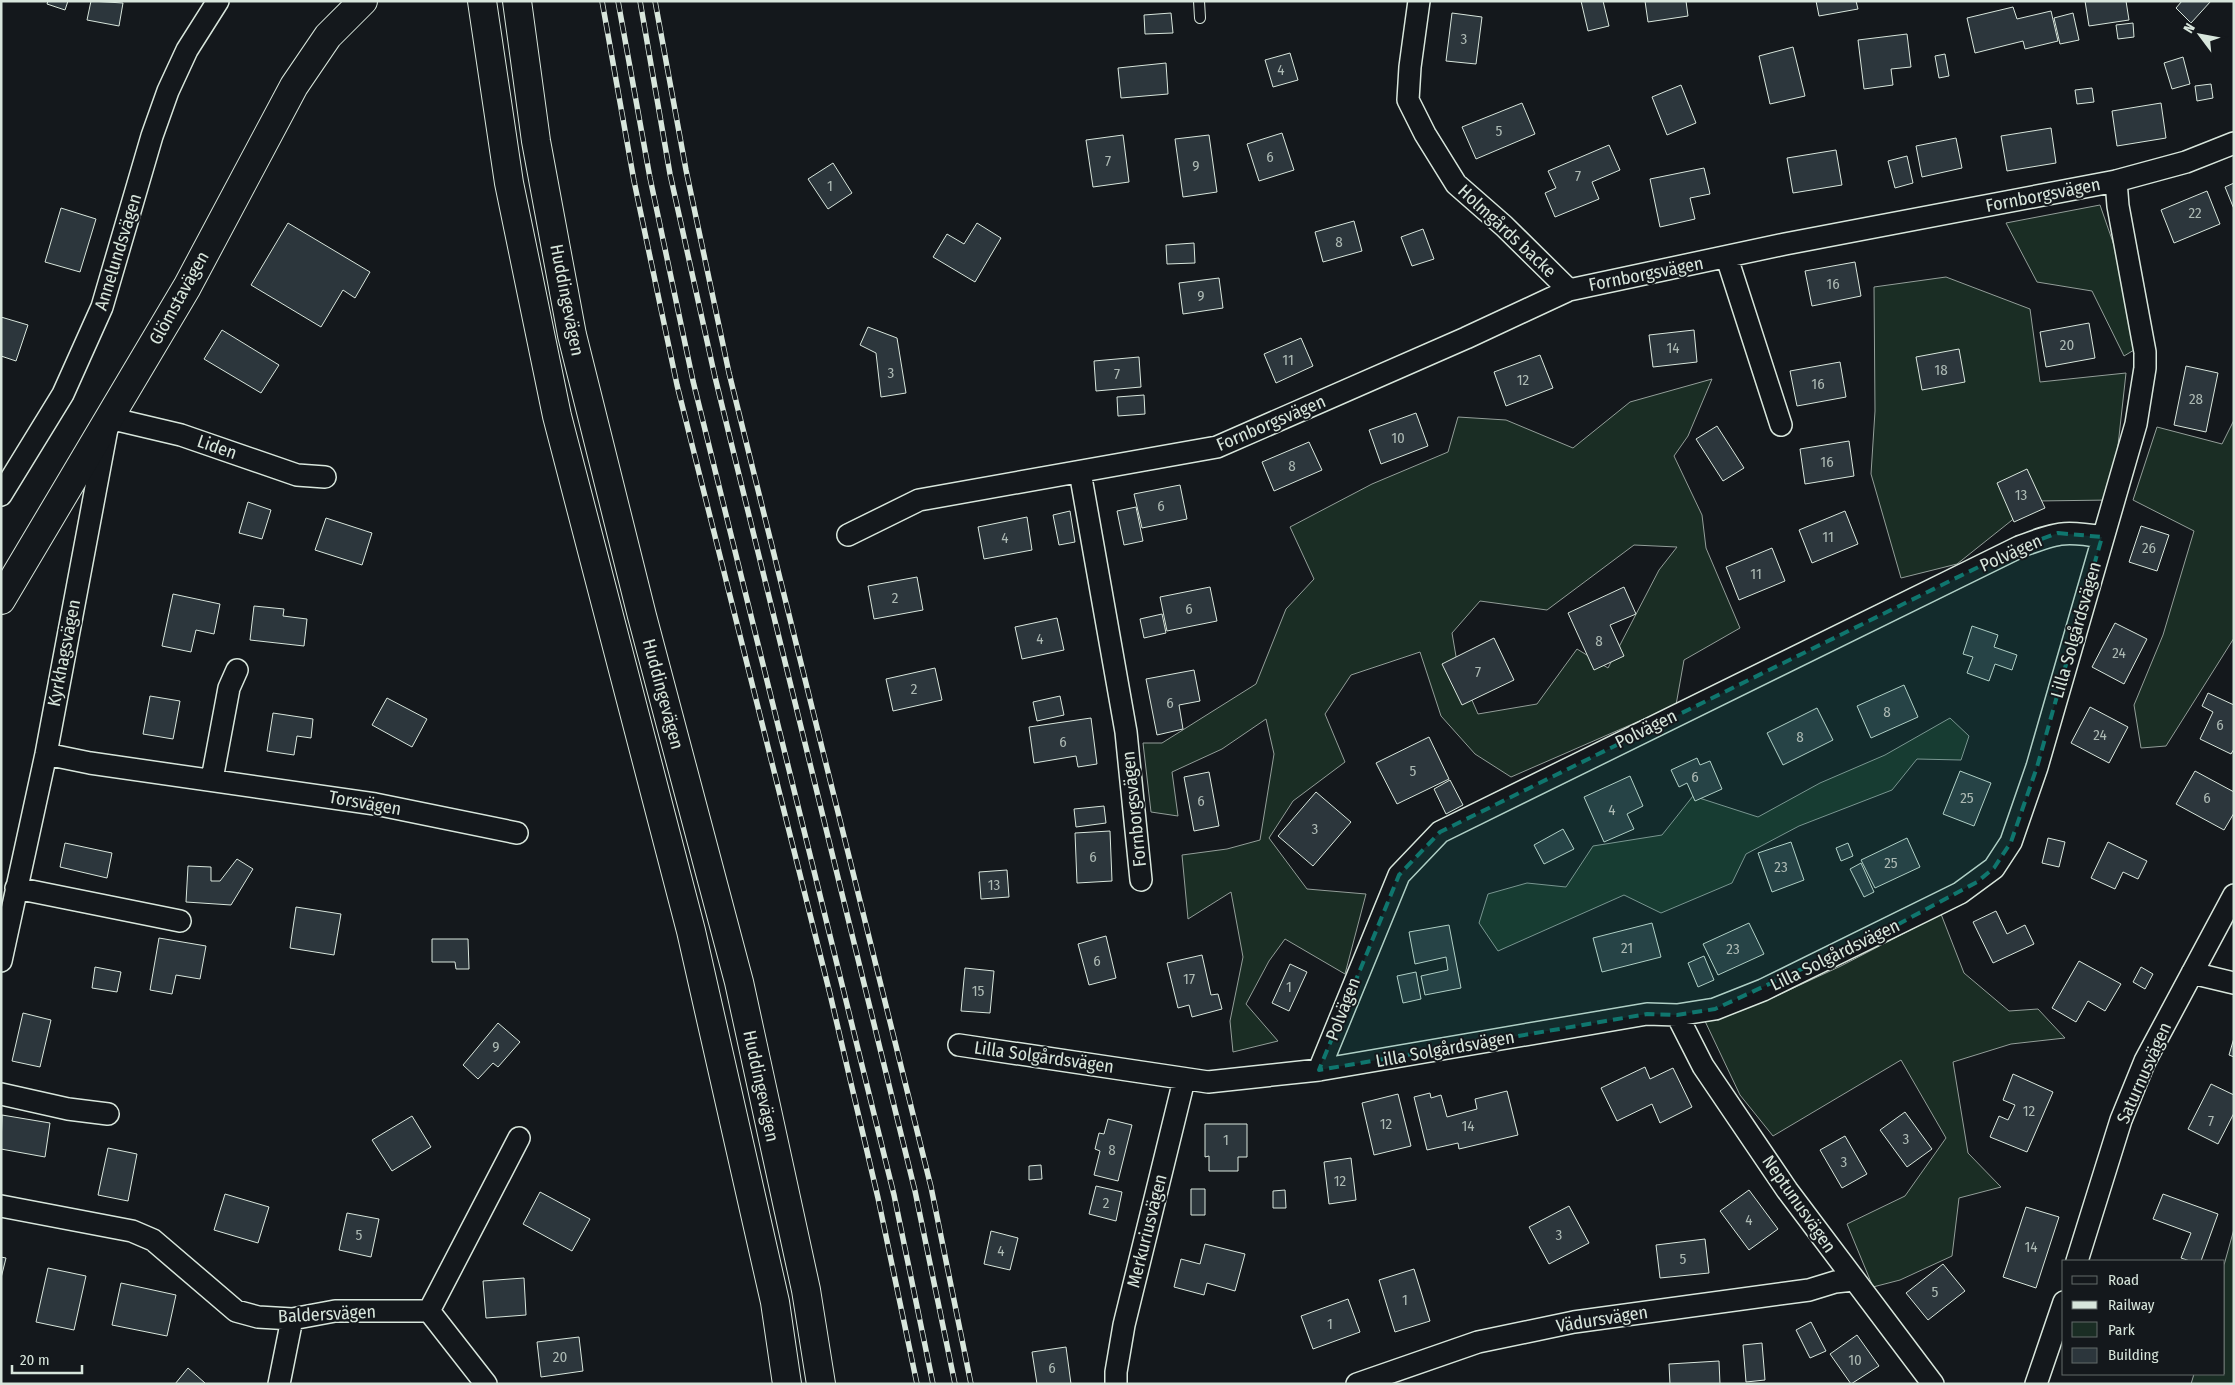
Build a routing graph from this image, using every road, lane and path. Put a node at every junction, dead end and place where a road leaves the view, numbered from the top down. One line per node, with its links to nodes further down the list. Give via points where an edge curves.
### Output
1 (363, 1): 12 (main road, Glömstavägen, via 328,36 294,86 187,287)
2 (482, 1): 46 (main road, Huddingevägen, via 509,183 555,407 691,931 774,1302)
3 (517, 1): 47 (main road, Huddingevägen, via 536,141 572,335 739,982 806,1290)
4 (1199, 1): 7 (lane)
5 (1419, 1): 11 (street, Holmgårds backe, via 1408,100 1425,134 1456,184)
6 (211, 3): 16 (street, Annelundsvägen, via 168,91 102,307 63,394)
7 (1200, 18)
8 (2234, 143): 9 (street, Fornborgsvägen, via 2186,162)
9 (2116, 180): 10 (street, Fornborgsvägen, via 1784,244); 18 (street, Lilla Solgårdsvägen, via 2145,368 2136,424)
10 (1727, 258): 11 (street, Fornborgsvägen); 13 (street)
11 (1569, 290): 14 (street, Fornborgsvägen, via 1217,447)
12 (109, 418): 15 (street, Liden, via 181,435 297,475); 19 (main road, Glömstavägen); 21 (street, Kyrkhagsvägen)
13 (1781, 425)
14 (1080, 472): 17 (street, Fornborgsvägen, via 919,500); 24 (street, Fornborgsvägen, via 1126,732)
15 (325, 477)
16 (1, 495)
17 (848, 535)
18 (2102, 537): 31 (street, Lilla Solgårdsvägen, via 2037,767 2011,842 1994,868 1960,893 1763,990 1715,1009); 33 (street, Polvägen, via 2058,533 2019,547 1440,832 1399,875)
19 (4, 590)
20 (237, 670): 22 (street, via 228,688)
21 (46, 754): 22 (street, Torsvägen, via 90,764); 25 (street, Kyrkhagsvägen)
22 (212, 779): 23 (street, Torsvägen, via 376,804)
23 (517, 833)
24 (1141, 880)
25 (16, 888): 27 (street); 28 (street, Kyrkhagsvägen)
26 (2234, 895): 29 (street, Saturnusvägen)
27 (180, 922)
28 (1, 961)
29 (2192, 973): 30 (street); 39 (street, Saturnusvägen, via 2145,1060 2121,1120)
30 (2234, 983)
31 (1678, 1015): 33 (street, Lilla Solgårdsvägen, via 1647,1014); 40 (street, Neptunusvägen, via 1703,1066)
32 (960, 1045): 34 (street, Lilla Solgårdsvägen, via 1156,1073)
33 (1319, 1070): 34 (street, Lilla Solgårdsvägen, via 1208,1082)
34 (1184, 1080): 48 (street, Merkuriusvägen, via 1124,1325)
35 (1, 1094): 36 (street)
36 (108, 1114)
37 (519, 1138): 42 (street)
38 (1, 1206): 43 (street, Baldersvägen, via 132,1230 154,1240 236,1311 258,1317)
39 (2077, 1260)
40 (1853, 1280): 49 (street, Vädursvägen, via 1809,1290 1574,1322 1478,1342); 50 (street, Neptunusvägen)
41 (2062, 1308): 51 (street)
42 (429, 1311): 43 (street, Baldersvägen, via 335,1311); 45 (street)
43 (292, 1319): 44 (street)
44 (279, 1384)
45 (486, 1384)
46 (787, 1384)
47 (822, 1384)
48 (1116, 1384)
49 (1357, 1384)
50 (1933, 1384)
51 (2036, 1384)

